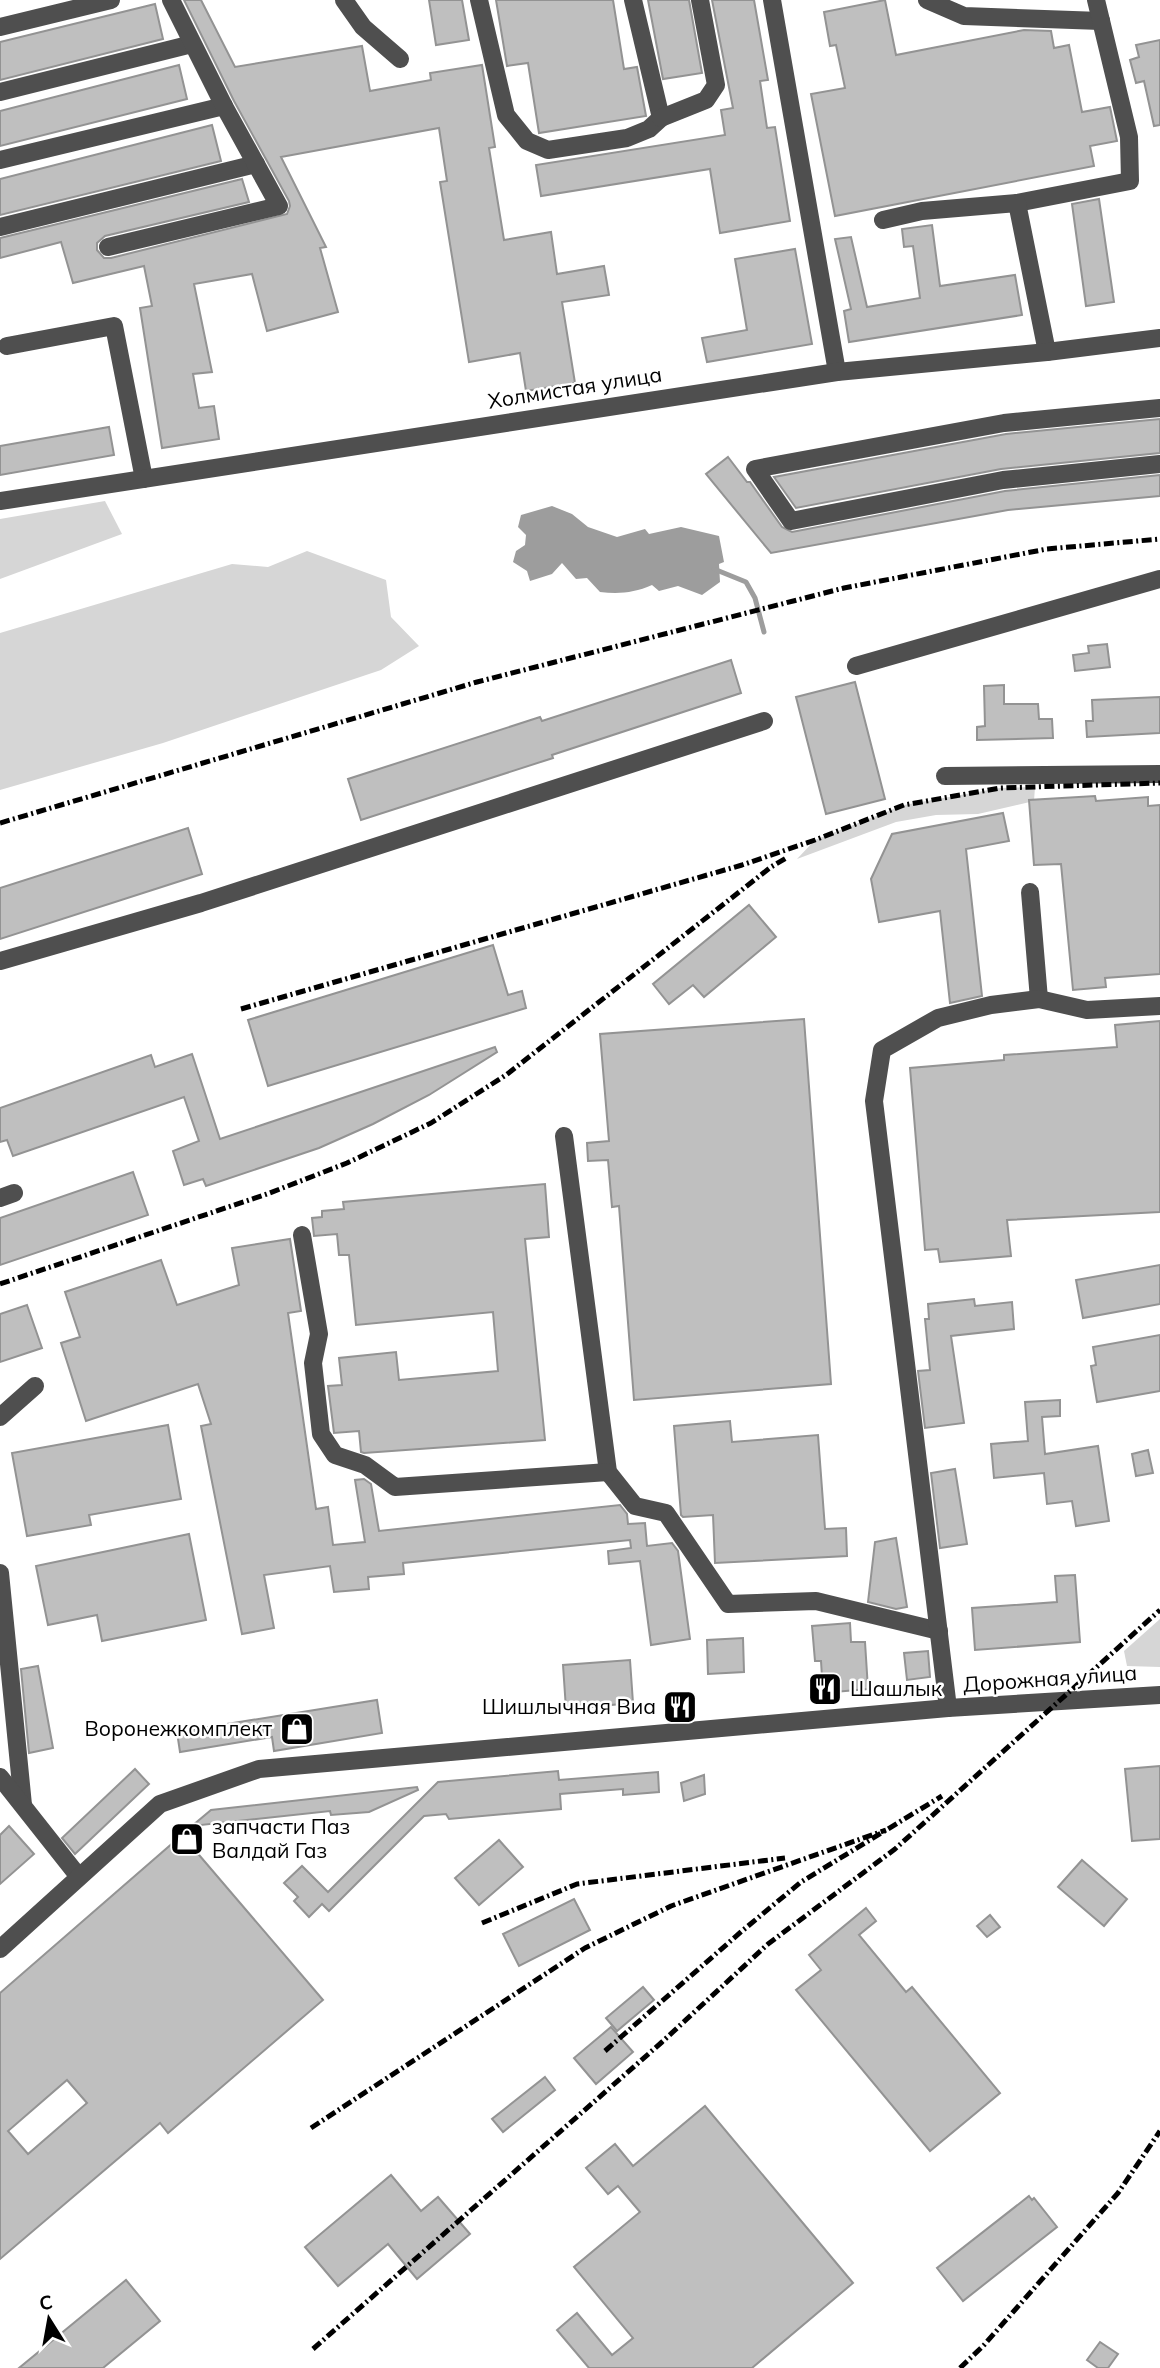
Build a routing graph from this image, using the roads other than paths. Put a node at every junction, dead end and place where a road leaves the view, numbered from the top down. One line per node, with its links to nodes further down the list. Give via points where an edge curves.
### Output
1 (111, 0): 11 (street)
2 (171, 0): 12 (street)
3 (344, 0): 13 (street, via 363,27)
4 (479, 0): 16 (street, via 506,115 527,141 548,150 627,138)
5 (633, 0): 16 (street)
6 (701, 0): 16 (street, via 716,85 706,100)
7 (772, 0): 26 (street)
8 (927, 0): 10 (street, via 964,16)
9 (1096, 0): 10 (street)
10 (1101, 21): 19 (street, via 1129,137 1130,181)
11 (0, 27)
12 (192, 44): 14 (street); 15 (street)
13 (400, 59)
14 (0, 92)
15 (224, 106): 17 (street); 18 (street)
16 (661, 118)
17 (0, 160)
18 (256, 164): 21 (street); 22 (street, via 279,206)
19 (1017, 203): 20 (street, via 922,211); 25 (street)
20 (883, 220)
21 (0, 227)
22 (108, 247)
23 (1160, 338): 25 (street, Холмистая улица)
24 (7, 346): 29 (street, via 114,326)
25 (1047, 352): 26 (street, Холмистая улица)
26 (837, 372): 29 (street, Холмистая улица)
27 (1160, 408): 28 (street, via 1003,423 755,469 791,521 1003,480)
28 (1160, 464)
29 (144, 478): 30 (street, Холмистая улица)
30 (0, 501)
31 (1160, 579): 32 (street)
32 (856, 666)
33 (764, 721): 37 (street, via 201,903)
34 (1160, 774): 35 (street)
35 (945, 776)
36 (1030, 892): 38 (street)
37 (0, 961)
38 (1039, 999): 39 (street, via 1087,1010); 46 (street, via 938,1018 882,1050 874,1101)
39 (1160, 1006)
40 (564, 1136): 44 (street)
41 (302, 1235): 44 (street, via 319,1334 313,1363 321,1434 335,1455 365,1465 395,1487)
42 (35, 1386): 43 (street)
43 (0, 1417)
44 (608, 1472): 46 (street, via 635,1506 666,1513 728,1604 816,1601)
45 (0, 1573): 50 (street)
46 (939, 1632): 48 (street)
47 (1160, 1695): 48 (street, Дорожная улица)
48 (948, 1708): 51 (street, Дорожная улица, via 259,1769 160,1804)
49 (0, 1777): 50 (street)
50 (23, 1805): 51 (street)
51 (79, 1877): 52 (street, Дорожная улица)
52 (0, 1949)

